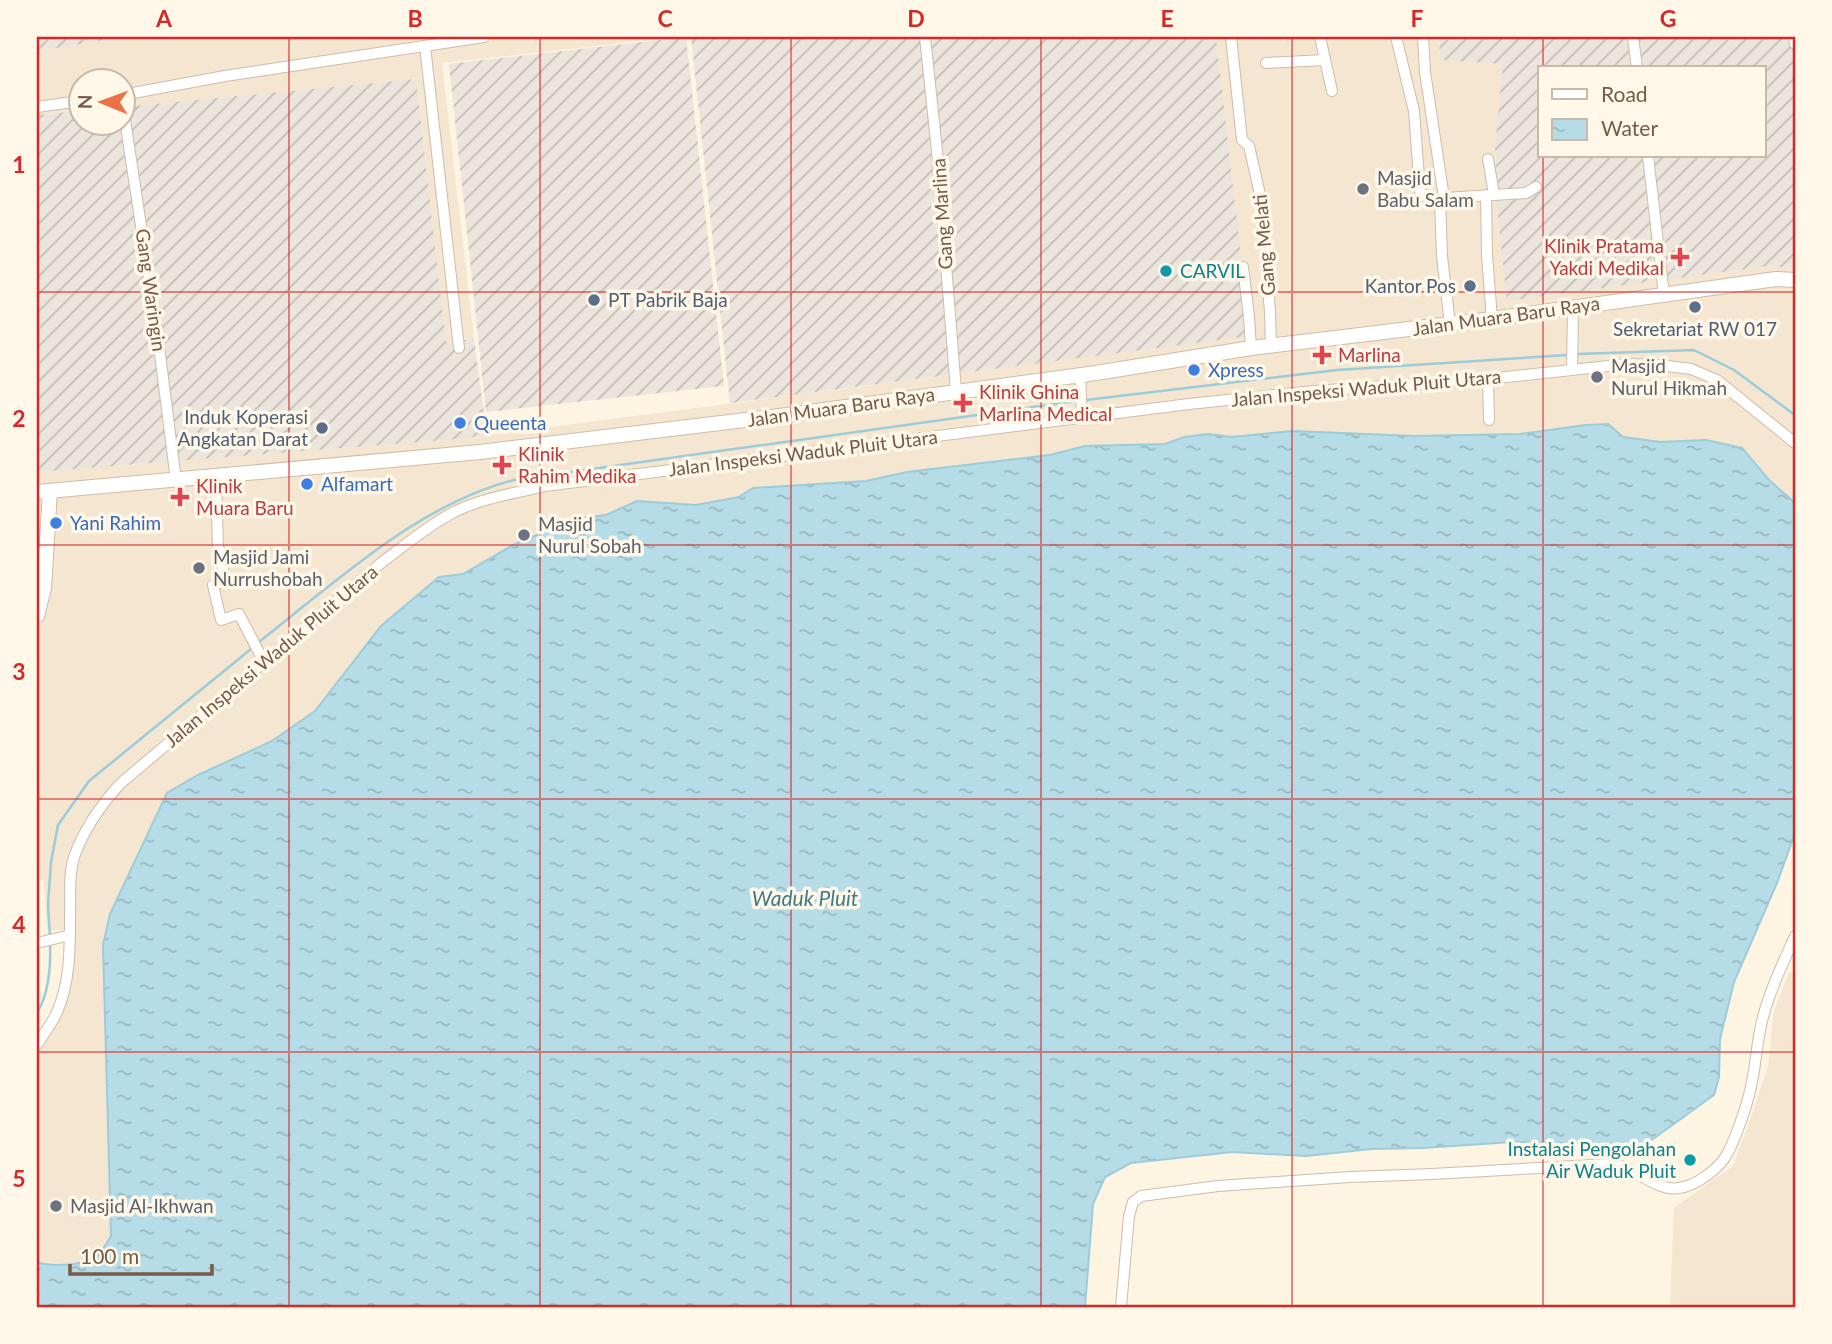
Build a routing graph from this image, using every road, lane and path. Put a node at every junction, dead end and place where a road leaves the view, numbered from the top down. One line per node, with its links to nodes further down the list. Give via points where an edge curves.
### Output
1 (484, 37): 10 (street)
2 (925, 37): 36 (street, Gang Marlina)
3 (1231, 37): 30 (street, Gang Melati, via 1242,140 1249,146 1261,200)
4 (1320, 37): 11 (street)
5 (1396, 37): 23 (street, via 1414,111 1420,191 1428,199)
6 (1423, 37): 23 (street)
7 (1633, 37): 13 (street)
8 (1794, 37): 9 (street)
9 (1795, 44)
10 (425, 47): 15 (street, via 225,76); 31 (street)
11 (1325, 60): 12 (street); 14 (street)
12 (1266, 63)
13 (1637, 66)
14 (1332, 91)
15 (136, 94)
16 (66, 103): 17 (street)
17 (37, 107)
18 (128, 136): 41 (street, Gang Waringin)
19 (1648, 158): 26 (street)
20 (1488, 159): 22 (street)
21 (1536, 187): 22 (street, via 1526,193)
22 (1490, 195): 23 (street); 28 (street, via 1487,255)
23 (1442, 199): 29 (street, via 1442,256)
24 (1243, 267): 32 (street)
25 (1795, 280): 26 (street, Jalan Muara Baru Raya, via 1776,278)
26 (1664, 295): 27 (street, Jalan Muara Baru Raya)
27 (1573, 307): 28 (street, Jalan Muara Baru Raya); 33 (street)
28 (1492, 319): 29 (street, Jalan Muara Baru Raya)
29 (1450, 324): 30 (street, Jalan Muara Baru Raya)
30 (1270, 346): 32 (street, Jalan Muara Baru Raya)
31 (459, 348)
32 (1251, 348): 34 (street, Jalan Muara Baru Raya)
33 (1572, 370): 35 (street, Jalan Inspeksi Waduk Pluit Utara); 39 (street, Jalan Inspeksi Waduk Pluit Utara, via 1627,365 1691,369 1717,380)
34 (1080, 375): 36 (street, Jalan Muara Baru Raya); 37 (street)
35 (1488, 379): 37 (street, Jalan Inspeksi Waduk Pluit Utara, via 1314,391); 38 (street)
36 (956, 391): 40 (street, Jalan Muara Baru Raya, via 480,452)
37 (1082, 418): 44 (street, Jalan Inspeksi Waduk Pluit Utara, via 558,484 501,496 458,510 425,530)
38 (1489, 420)
39 (1795, 443)
40 (216, 477): 41 (street, Jalan Muara Baru Raya); 44 (street, via 223,582 212,585 221,620 239,614)
41 (176, 481): 42 (street, Jalan Muara Baru Raya)
42 (43, 491): 43 (street, via 44,588)
43 (37, 617)
44 (264, 662): 45 (street, Jalan Inspeksi Waduk Pluit Utara, via 120,784 97,811 74,858)
45 (65, 936): 47 (street); 48 (street, Jalan Inspeksi Waduk Pluit Utara, via 67,974 62,996)
46 (1795, 936): 49 (street, via 1766,1008 1749,1095 1733,1140 1724,1159 1706,1176 1670,1189 1610,1164 1231,1185 1141,1196 1130,1208)
47 (37, 943)
48 (37, 1045)
49 (1121, 1307)

